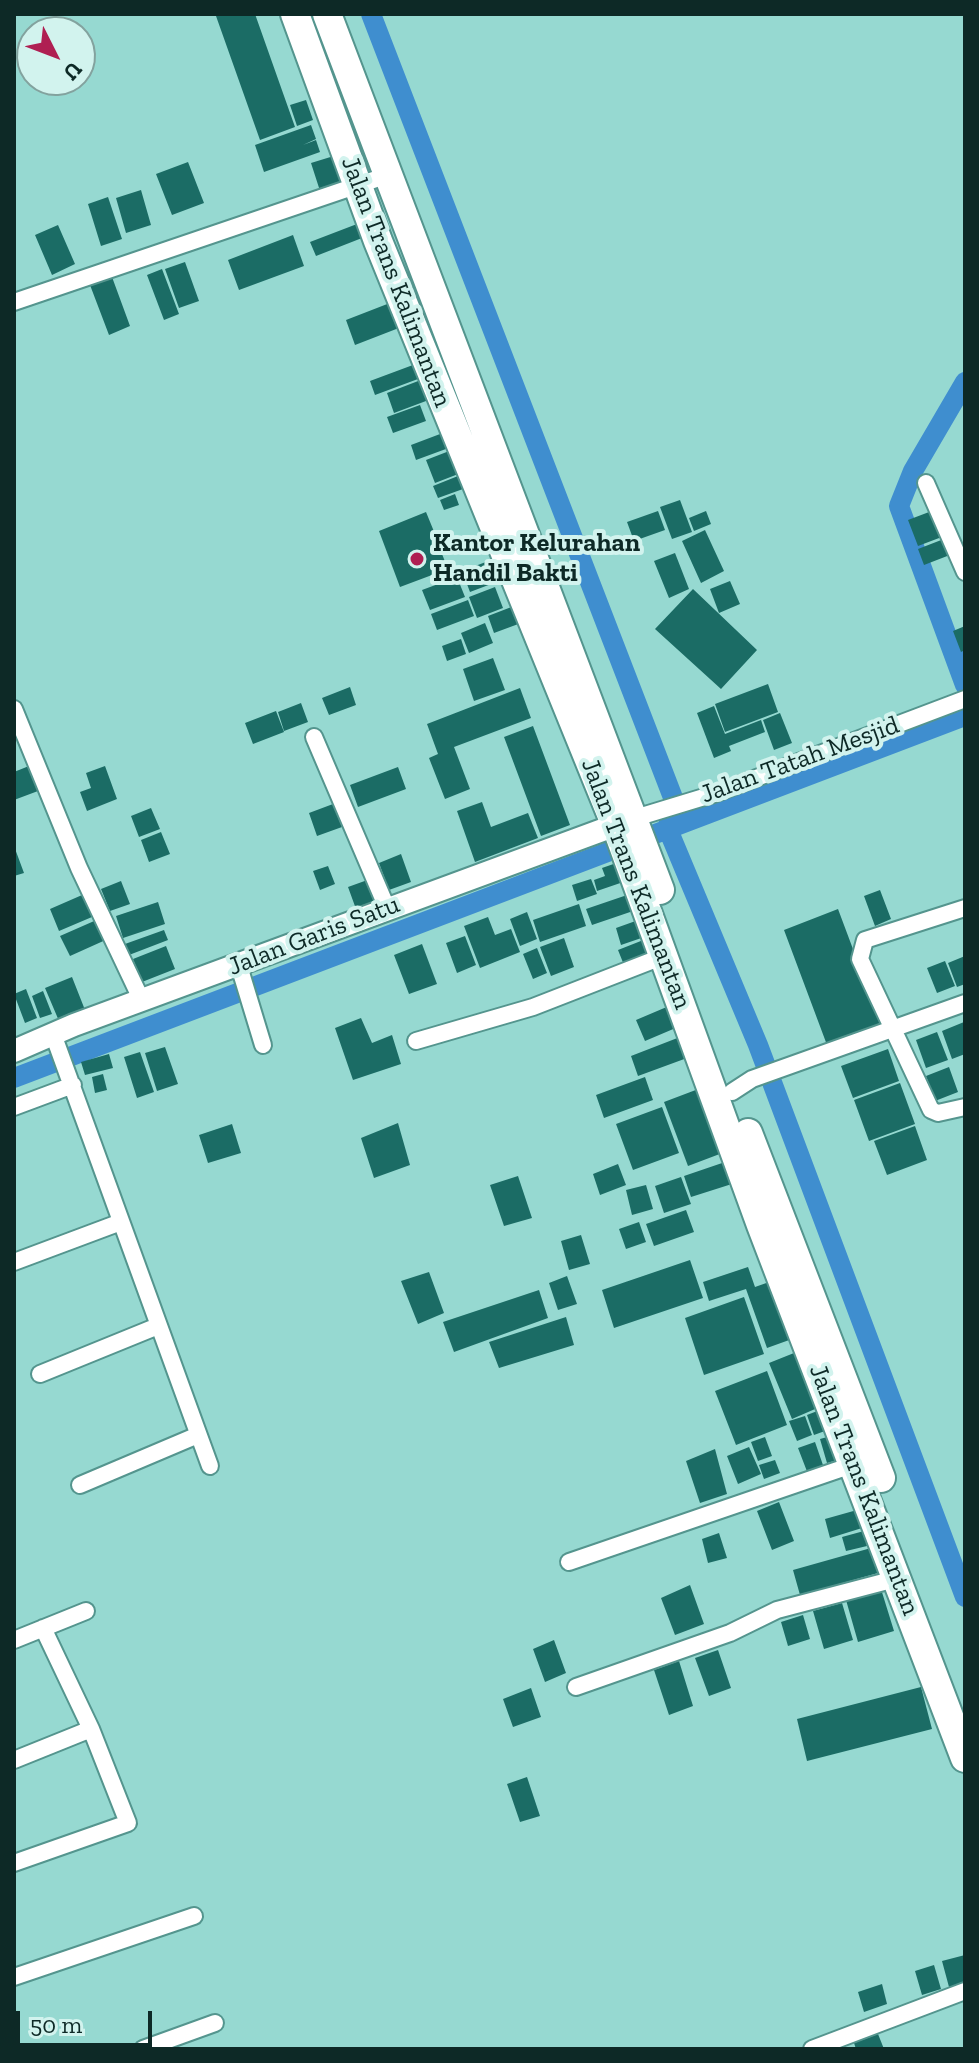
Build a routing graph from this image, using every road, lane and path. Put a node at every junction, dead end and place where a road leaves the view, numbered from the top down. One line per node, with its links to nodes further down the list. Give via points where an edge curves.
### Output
1 (295, 14): 4 (highway, Jalan Trans Kalimantan)
2 (327, 14): 3 (highway, Jalan Trans Kalimantan)
3 (388, 175): 4 (street); 5 (highway, Jalan Trans Kalimantan)
4 (358, 188): 6 (highway, Jalan Trans Kalimantan); 7 (street)
5 (410, 227): 6 (highway); 13 (highway, Jalan Trans Kalimantan)
6 (378, 241): 13 (highway, Jalan Trans Kalimantan)
7 (14, 302)
8 (926, 483): 9 (street)
9 (965, 572)
10 (964, 699): 13 (street, Jalan Tatah Mesjid, via 704,797)
11 (14, 709): 19 (street, via 79,868)
12 (314, 737): 15 (street)
13 (625, 820): 14 (highway, Jalan Trans Kalimantan); 15 (street, Jalan Garis Satu)
14 (645, 876): 17 (highway, Jalan Trans Kalimantan); 27 (highway, Jalan Trans Kalimantan)
15 (387, 908): 18 (street, Jalan Garis Satu)
16 (965, 908): 21 (street, via 863,944 860,959)
17 (664, 956): 22 (street, via 533,1007); 33 (highway, Jalan Trans Kalimantan, via 761,1225)
18 (242, 973): 19 (street, Jalan Garis Satu); 24 (street)
19 (142, 1001): 23 (street, Jalan Garis Satu)
20 (965, 1003): 21 (street)
21 (891, 1028): 27 (street); 29 (street, via 931,1110)
22 (416, 1041)
23 (57, 1042): 25 (street, Jalan Garis Satu); 26 (street)
24 (263, 1045)
25 (14, 1051)
26 (70, 1077): 28 (street); 30 (street)
27 (742, 1086): 33 (highway, Jalan Trans Kalimantan)
28 (14, 1107)
29 (965, 1107)
30 (121, 1222): 31 (street); 32 (street)
31 (14, 1262)
32 (158, 1326): 34 (street); 35 (street)
33 (820, 1345): 36 (highway, Jalan Trans Kalimantan); 45 (highway, Jalan Trans Kalimantan)
34 (40, 1374)
35 (198, 1435): 37 (street); 38 (street)
36 (855, 1464): 39 (street); 40 (highway, Jalan Trans Kalimantan)
37 (210, 1466)
38 (80, 1485)
39 (569, 1562)
40 (899, 1578): 44 (street, via 777,1610 730,1633); 47 (highway, Jalan Trans Kalimantan)
41 (86, 1611): 42 (street)
42 (43, 1628): 43 (street); 46 (street)
43 (14, 1640)
44 (576, 1687)
45 (965, 1708)
46 (91, 1729): 48 (street); 49 (street, via 128,1823)
47 (965, 1758)
48 (14, 1760)
49 (14, 1863)
50 (194, 1916): 51 (street)
51 (14, 1977)
52 (965, 1991): 55 (street)
53 (215, 2023): 54 (street)
54 (143, 2049)
55 (812, 2049)

